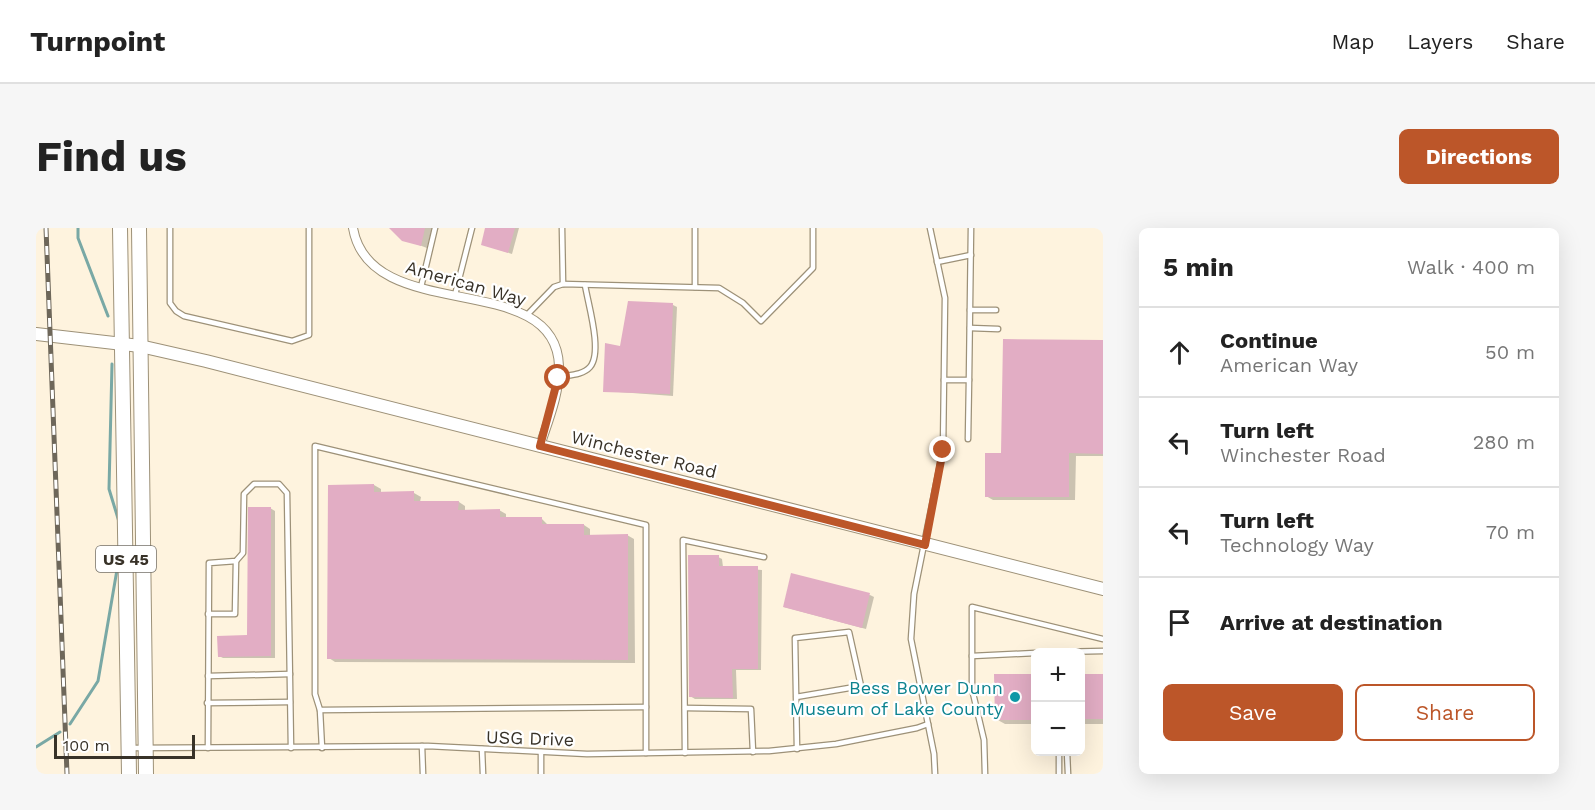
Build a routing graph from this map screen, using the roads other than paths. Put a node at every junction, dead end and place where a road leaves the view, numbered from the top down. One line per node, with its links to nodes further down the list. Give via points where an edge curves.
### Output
1 (120, 228): 26 (main road, US 45)
2 (139, 228): 27 (main road, US 45)
3 (170, 228): 4 (lane, via 170,303 176,311 292,341 309,335)
4 (309, 228)
5 (353, 228): 17 (street, American Way, via 358,245 372,266 401,282)
6 (435, 228): 17 (lane)
7 (472, 228): 19 (lane)
8 (562, 228): 15 (lane)
9 (695, 228): 18 (lane)
10 (813, 228): 18 (lane, via 813,268 761,321 743,303 719,288)
11 (930, 228): 14 (lane)
12 (971, 228): 13 (lane)
13 (971, 255): 14 (lane); 20 (lane)
14 (937, 262): 29 (lane, via 945,298)
15 (564, 284): 16 (lane); 22 (lane, via 554,287)
16 (585, 285): 18 (lane); 28 (lane, via 596,346 591,366 584,372)
17 (421, 287): 19 (street, American Way)
18 (695, 287)
19 (455, 296): 22 (street, American Way)
20 (970, 310): 21 (lane); 23 (lane)
21 (996, 310)
22 (526, 316): 28 (street, American Way, via 549,336 559,362)
23 (970, 328): 24 (lane); 30 (lane)
24 (998, 329)
25 (36, 334): 26 (main road, Winchester Road)
26 (122, 344): 27 (main road, Winchester Road); 53 (main road, US 45)
27 (140, 346): 32 (main road, Winchester Road); 54 (main road, US 45)
28 (558, 378): 32 (street, American Way)
29 (944, 380): 30 (lane); 33 (lane, via 943,450)
30 (969, 380): 31 (lane)
31 (968, 439)
32 (540, 446): 33 (main road, Winchester Road)
33 (925, 545): 36 (main road, Winchester Road); 51 (lane, via 914,594 911,639)
34 (764, 557): 49 (lane, via 683,540)
35 (236, 561): 37 (lane, via 209,563); 37 (lane, via 235,614); 43 (lane, via 243,553 244,494 254,484 279,484 287,493)
36 (1103, 589)
37 (208, 614): 44 (lane)
38 (1103, 639): 42 (lane, via 972,607)
39 (1085, 651): 40 (lane)
40 (1103, 651)
41 (1031, 653): 42 (lane)
42 (972, 656): 72 (lane, via 972,689 984,740)
43 (290, 674): 44 (lane); 46 (lane)
44 (207, 676): 47 (lane)
45 (796, 697): 45 (lane, via 795,638 849,632 861,686); 59 (lane)
46 (290, 702): 47 (lane); 56 (lane)
47 (207, 703): 55 (lane)
48 (646, 708): 50 (lane); 50 (lane, via 646,525 315,446 315,694); 62 (lane)
49 (685, 708): 61 (lane, via 751,709); 63 (lane)
50 (320, 710): 57 (lane)
51 (928, 724): 59 (lane, USG Drive); 71 (lane)
52 (422, 746): 57 (lane, USG Drive); 58 (lane, USG Drive); 68 (lane)
53 (128, 748): 54 (lane, USG Drive); 66 (main road, US 45)
54 (146, 748): 55 (lane, USG Drive); 67 (main road, US 45)
55 (208, 748): 56 (lane, USG Drive)
56 (291, 748): 57 (lane, USG Drive)
57 (322, 748)
58 (483, 749): 60 (lane, USG Drive); 69 (lane)
59 (797, 749): 61 (lane, USG Drive)
60 (541, 752): 62 (lane, USG Drive); 70 (lane)
61 (753, 752): 63 (lane, USG Drive)
62 (646, 753): 63 (lane, USG Drive)
63 (685, 753)
64 (1059, 756): 73 (lane)
65 (1067, 756): 74 (lane)
66 (129, 774)
67 (146, 774)
68 (423, 774)
69 (483, 774)
70 (541, 774)
71 (935, 774)
72 (985, 774)
73 (1059, 774)
74 (1068, 774)

